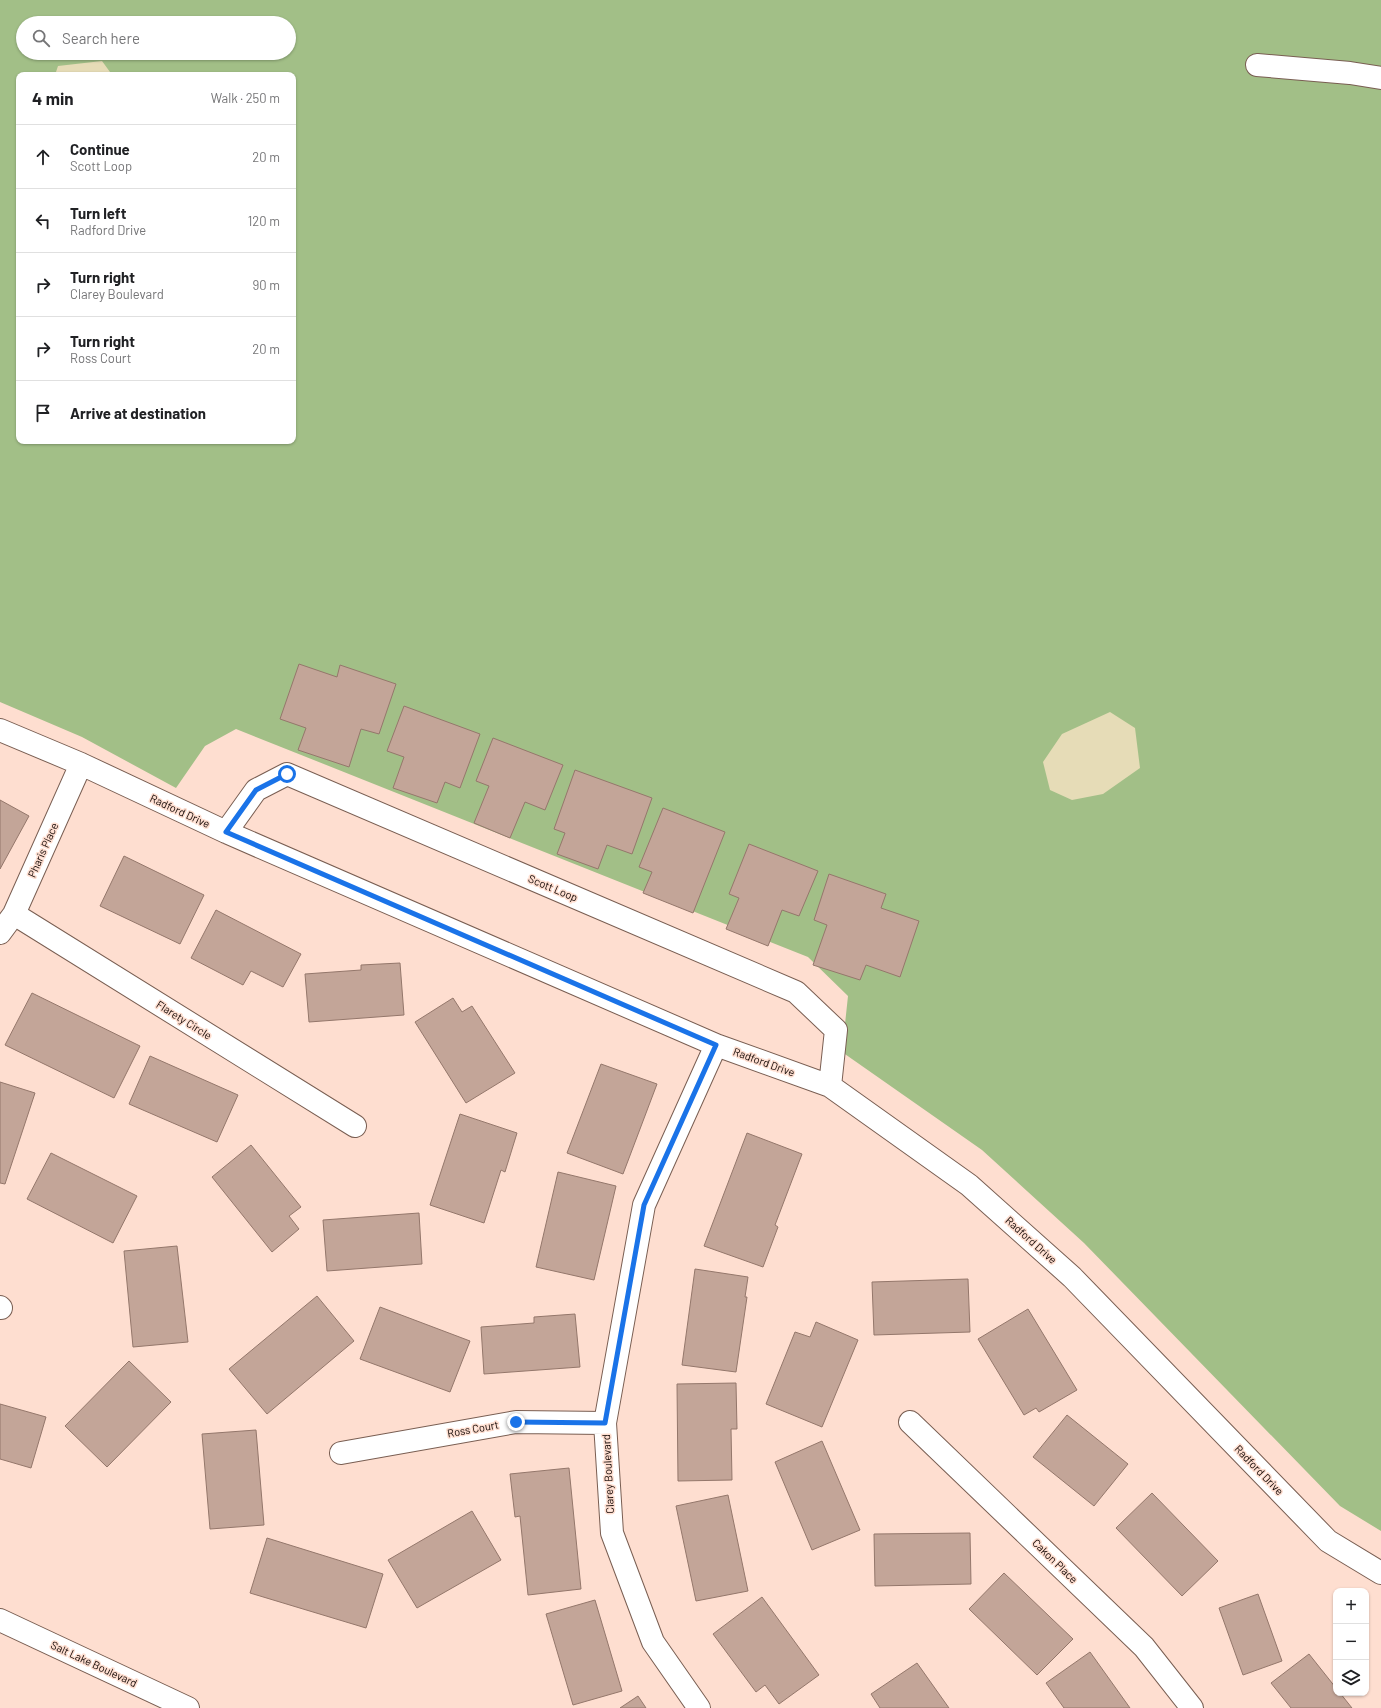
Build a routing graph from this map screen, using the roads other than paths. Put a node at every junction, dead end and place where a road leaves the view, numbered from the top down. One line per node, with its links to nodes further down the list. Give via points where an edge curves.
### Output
1 (1257, 65): 2 (street)
2 (1381, 78)
3 (0, 730): 4 (street, Radford Drive)
4 (81, 764): 5 (street, Radford Drive); 6 (street, Pharis Place)
5 (226, 832): 8 (street, Radford Drive); 9 (street, Scott Loop, via 256,790 287,774 796,992 836,1030)
6 (14, 914): 7 (street, Pharis Place); 10 (street, Flarety Circle)
7 (0, 933)
8 (716, 1045): 9 (street, Radford Drive); 12 (street, Clarey Boulevard, via 644,1205)
9 (830, 1086): 14 (street, Radford Drive, via 969,1185 1072,1277 1328,1541)
10 (355, 1126)
11 (910, 1422): 18 (street, Cakon Place, via 1144,1647)
12 (605, 1423): 13 (street, Ross Court, via 516,1422); 17 (street, Clarey Boulevard, via 612,1533 653,1642)
13 (342, 1453)
14 (1381, 1573)
15 (0, 1620): 16 (street, Salt Lake Boulevard)
16 (178, 1706)
17 (699, 1708)
18 (1192, 1708)

